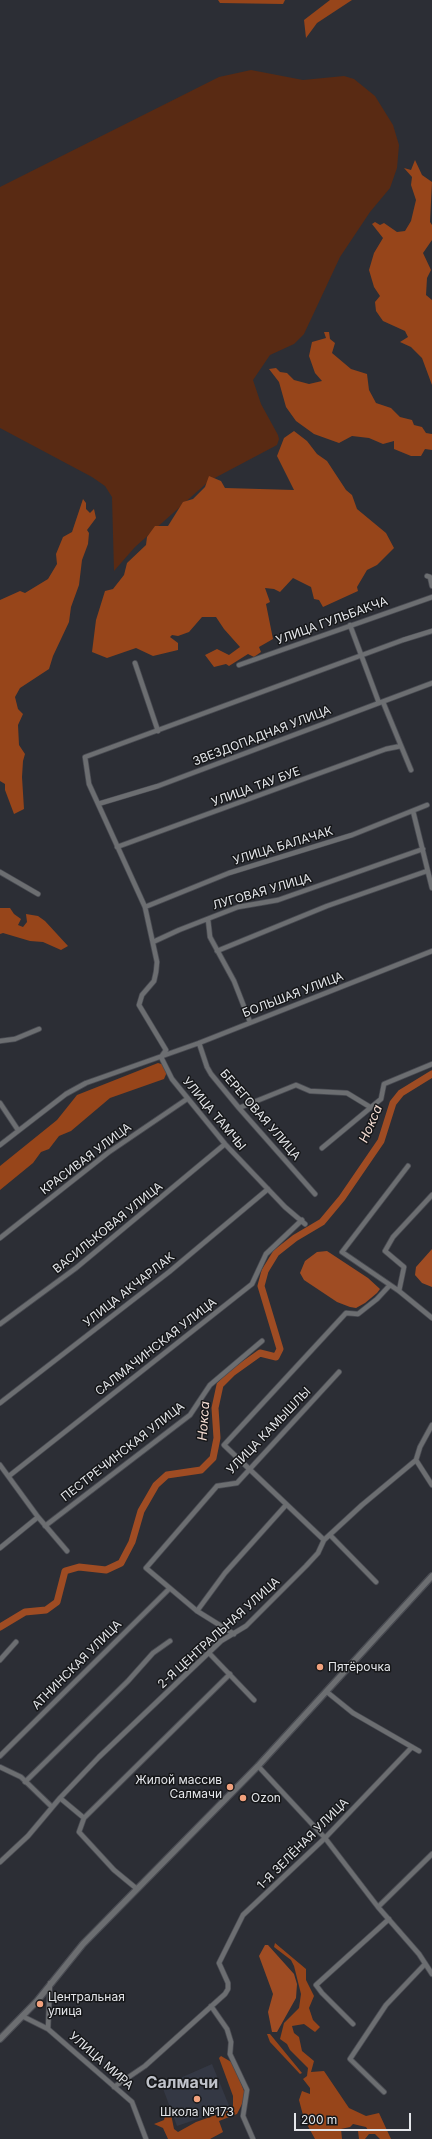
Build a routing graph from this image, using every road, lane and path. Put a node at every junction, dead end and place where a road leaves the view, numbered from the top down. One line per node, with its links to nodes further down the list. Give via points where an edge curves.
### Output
1 (427, 576): 2 (street, via 430,577)
2 (432, 586)
3 (432, 597): 4 (street, УЛИЦА ГУЛЬБАКЧА)
4 (350, 625): 6 (street); 8 (street, УЛИЦА ГУЛЬБАКЧА)
5 (432, 632): 6 (street)
6 (363, 655): 10 (street); 11 (street)
7 (135, 663): 11 (street)
8 (239, 665)
9 (432, 683): 10 (street, ЗВЕЗДОПАДНАЯ УЛИЦА)
10 (381, 702): 12 (street); 14 (street, ЗВЕЗДОПАДНАЯ УЛИЦА, via 158,786)
11 (158, 731): 14 (street, УЛИЦА ТАМЧЫ, via 85,757 89,784)
12 (401, 746): 13 (street); 17 (street, УЛИЦА ТАУ БУЕ, via 386,749)
13 (411, 770)
14 (98, 804): 17 (street, УЛИЦА ТАМЧЫ)
15 (427, 805): 16 (street, УЛИЦА БАЛАЧАК)
16 (413, 811): 18 (street); 23 (street, УЛИЦА БАЛАЧАК, via 352,836 229,873)
17 (118, 847): 23 (street, УЛИЦА ТАМЧЫ)
18 (424, 849): 19 (street); 24 (street, ЛУГОВАЯ УЛИЦА, via 278,900 238,907)
19 (427, 870): 21 (street); 26 (street, via 327,906)
20 (0, 872): 22 (street)
21 (432, 888)
22 (38, 894)
23 (145, 907): 25 (street, УЛИЦА ТАМЧЫ)
24 (208, 919): 25 (street, ЛУГОВАЯ УЛИЦА); 26 (street, via 210,937)
25 (153, 942): 32 (street, УЛИЦА ТАМЧЫ, via 156,972 154,981 142,995 139,1005 166,1050)
26 (217, 951): 28 (street, via 234,981)
27 (432, 951): 28 (street, БОЛЬШАЯ УЛИЦА)
28 (250, 1022): 31 (street, БОЛЬШАЯ УЛИЦА)
29 (39, 1028): 30 (street, via 15,1039)
30 (0, 1041)
31 (199, 1043): 32 (street, БОЛЬШАЯ УЛИЦА); 37 (street, БЕРЕГОВАЯ УЛИЦА, via 207,1068)
32 (161, 1057): 34 (street, УЛИЦА ТАМЧЫ, via 172,1079); 38 (street, БОЛЬШАЯ УЛИЦА, via 76,1088)
33 (432, 1064): 36 (street, via 384,1084 381,1099)
34 (187, 1099): 39 (street, УЛИЦА ТАМЧЫ); 47 (street, КРАСИВАЯ УЛИЦА, via 108,1152)
35 (0, 1103): 38 (street)
36 (370, 1107): 37 (street, via 347,1093 310,1091 296,1085); 41 (street)
37 (239, 1108): 44 (street, БЕРЕГОВАЯ УЛИЦА)
38 (18, 1130): 40 (street, БОЛЬШАЯ УЛИЦА)
39 (225, 1144): 43 (street, УЛИЦА ТАМЧЫ); 51 (street, ВАСИЛЬКОВАЯ УЛИЦА, via 76,1268)
40 (0, 1145)
41 (322, 1148)
42 (408, 1166): 48 (street, via 342,1252)
43 (268, 1189): 46 (street, УЛИЦА ТАМЧЫ); 54 (street, УЛИЦА АКЧАРЛАК, via 170,1272)
44 (315, 1194)
45 (432, 1195): 49 (street, via 393,1237 385,1251 404,1267)
46 (303, 1222): 59 (street, САЛМАЧИНСКАЯ УЛИЦА, via 266,1254 252,1284)
47 (0, 1238)
48 (390, 1285): 49 (street); 58 (street, via 358,1314 346,1313 224,1445)
49 (399, 1291): 50 (street)
50 (432, 1318)
51 (0, 1324)
52 (262, 1341): 63 (street, ПЕСТРЕЧИНСКАЯ УЛИЦА, via 210,1385 190,1415)
53 (338, 1372): 58 (street, УЛИЦА КАМЫШЛЫ)
54 (0, 1403)
55 (432, 1425): 56 (street, 2-Я ЦЕНТРАЛЬНАЯ УЛИЦА)
56 (416, 1460): 60 (street); 64 (street, 2-Я ЦЕНТРАЛЬНАЯ УЛИЦА)
57 (0, 1465): 59 (street)
58 (250, 1469): 61 (street); 70 (street, УЛИЦА КАМЫШЛЫ, via 237,1483 217,1486 146,1568)
59 (9, 1476): 62 (street)
60 (432, 1484)
61 (286, 1505): 65 (street); 71 (street, via 225,1573)
62 (38, 1517): 63 (street); 66 (street)
63 (46, 1526): 67 (street)
64 (330, 1535): 65 (street, 2-Я ЦЕНТРАЛЬНАЯ УЛИЦА); 69 (street)
65 (324, 1540): 72 (street, 2-Я ЦЕНТРАЛЬНАЯ УЛИЦА, via 318,1553 300,1573 246,1626)
66 (0, 1548)
67 (67, 1551)
68 (432, 1576): 78 (street)
69 (376, 1582)
70 (169, 1589): 71 (street); 82 (street, АТНИНСКАЯ УЛИЦА)
71 (197, 1611): 72 (street)
72 (234, 1634): 75 (street, 2-Я ЦЕНТРАЛЬНАЯ УЛИЦА)
73 (170, 1641): 85 (street, via 153,1653)
74 (16, 1642): 76 (street)
75 (209, 1652): 77 (street); 86 (street, 2-Я ЦЕНТРАЛЬНАЯ УЛИЦА)
76 (0, 1660)
77 (230, 1674): 79 (street); 88 (street)
78 (327, 1692): 80 (street, via 353,1713); 83 (street)
79 (254, 1700)
80 (412, 1747): 81 (street); 89 (street, 1-Я ЗЕЛЁНАЯ УЛИЦА)
81 (419, 1751)
82 (0, 1756)
83 (258, 1766): 89 (street); 92 (street)
84 (1, 1768): 85 (street, via 21,1777)
85 (25, 1782): 87 (street)
86 (60, 1798): 87 (street, 2-Я ЦЕНТРАЛЬНАЯ УЛИЦА); 88 (street)
87 (52, 1807): 91 (street, 2-Я ЦЕНТРАЛЬНАЯ УЛИЦА, via 28,1836)
88 (84, 1818): 92 (street, via 79,1832 114,1870)
89 (325, 1838): 93 (street); 98 (street, 1-Я ЗЕЛЁНАЯ УЛИЦА, via 243,1915 219,1963 228,1989)
90 (432, 1854): 93 (street)
91 (0, 1862)
92 (137, 1889): 97 (street)
93 (378, 1907): 94 (street)
94 (389, 1919): 95 (street); 100 (street, via 316,1985)
95 (425, 1964): 96 (street); 104 (street, via 386,2004 350,2059)
96 (432, 1974)
97 (50, 1983): 99 (street); 101 (street)
98 (211, 2006): 103 (street, via 145,2066); 106 (street, via 227,2029 231,2042 230,2054 247,2090 242,2116)
99 (22, 2016): 101 (street, УЛИЦА МИРА); 102 (street)
100 (353, 2024)
101 (48, 2029): 103 (street, УЛИЦА МИРА)
102 (0, 2039)
103 (114, 2087): 105 (street, УЛИЦА МИРА, via 132,2102)
104 (384, 2092)
105 (146, 2139)
106 (253, 2139)

